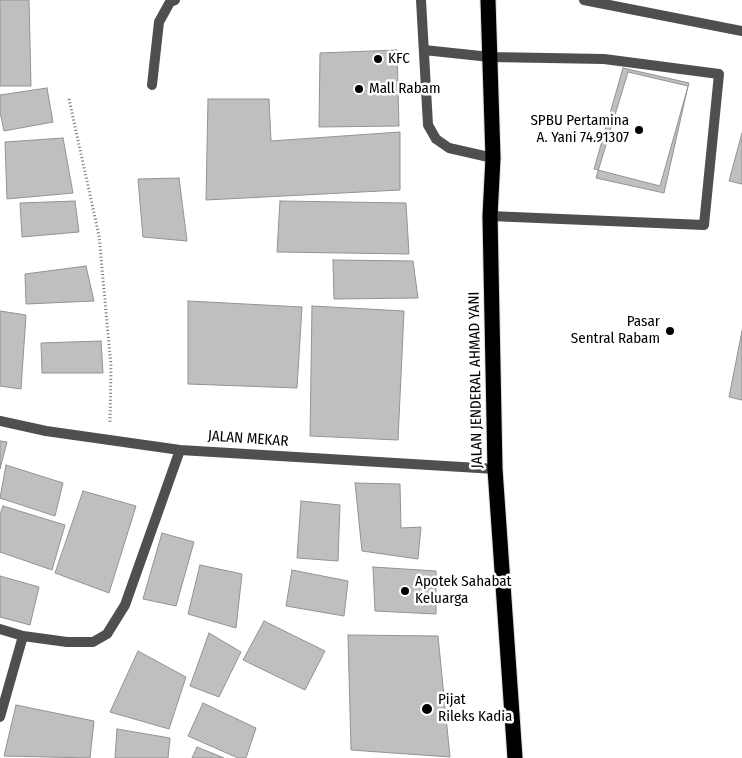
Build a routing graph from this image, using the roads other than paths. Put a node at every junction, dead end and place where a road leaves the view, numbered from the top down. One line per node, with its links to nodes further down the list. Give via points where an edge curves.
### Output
1 (175, 0): 8 (street, via 170,2 159,22)
2 (422, 0): 6 (street)
3 (488, 0): 7 (highway, JALAN JENDERAL AHMAD YANI)
4 (584, 0): 5 (street)
5 (742, 31)
6 (424, 50): 7 (street); 9 (street, via 428,125 436,139 449,148)
7 (490, 57): 9 (highway, JALAN JENDERAL AHMAD YANI); 10 (street, via 604,59 719,74 704,224)
8 (152, 85)
9 (493, 158): 10 (highway, JALAN JENDERAL AHMAD YANI)
10 (490, 216): 13 (highway, JALAN JENDERAL AHMAD YANI)
11 (0, 421): 12 (street, JALAN MEKAR)
12 (180, 450): 13 (street, JALAN MEKAR); 15 (street, via 125,604 107,634 93,642)
13 (495, 469): 17 (highway, JALAN JENDERAL AHMAD YANI)
14 (0, 629): 15 (street)
15 (23, 636): 16 (street)
16 (0, 717)
17 (515, 758)

